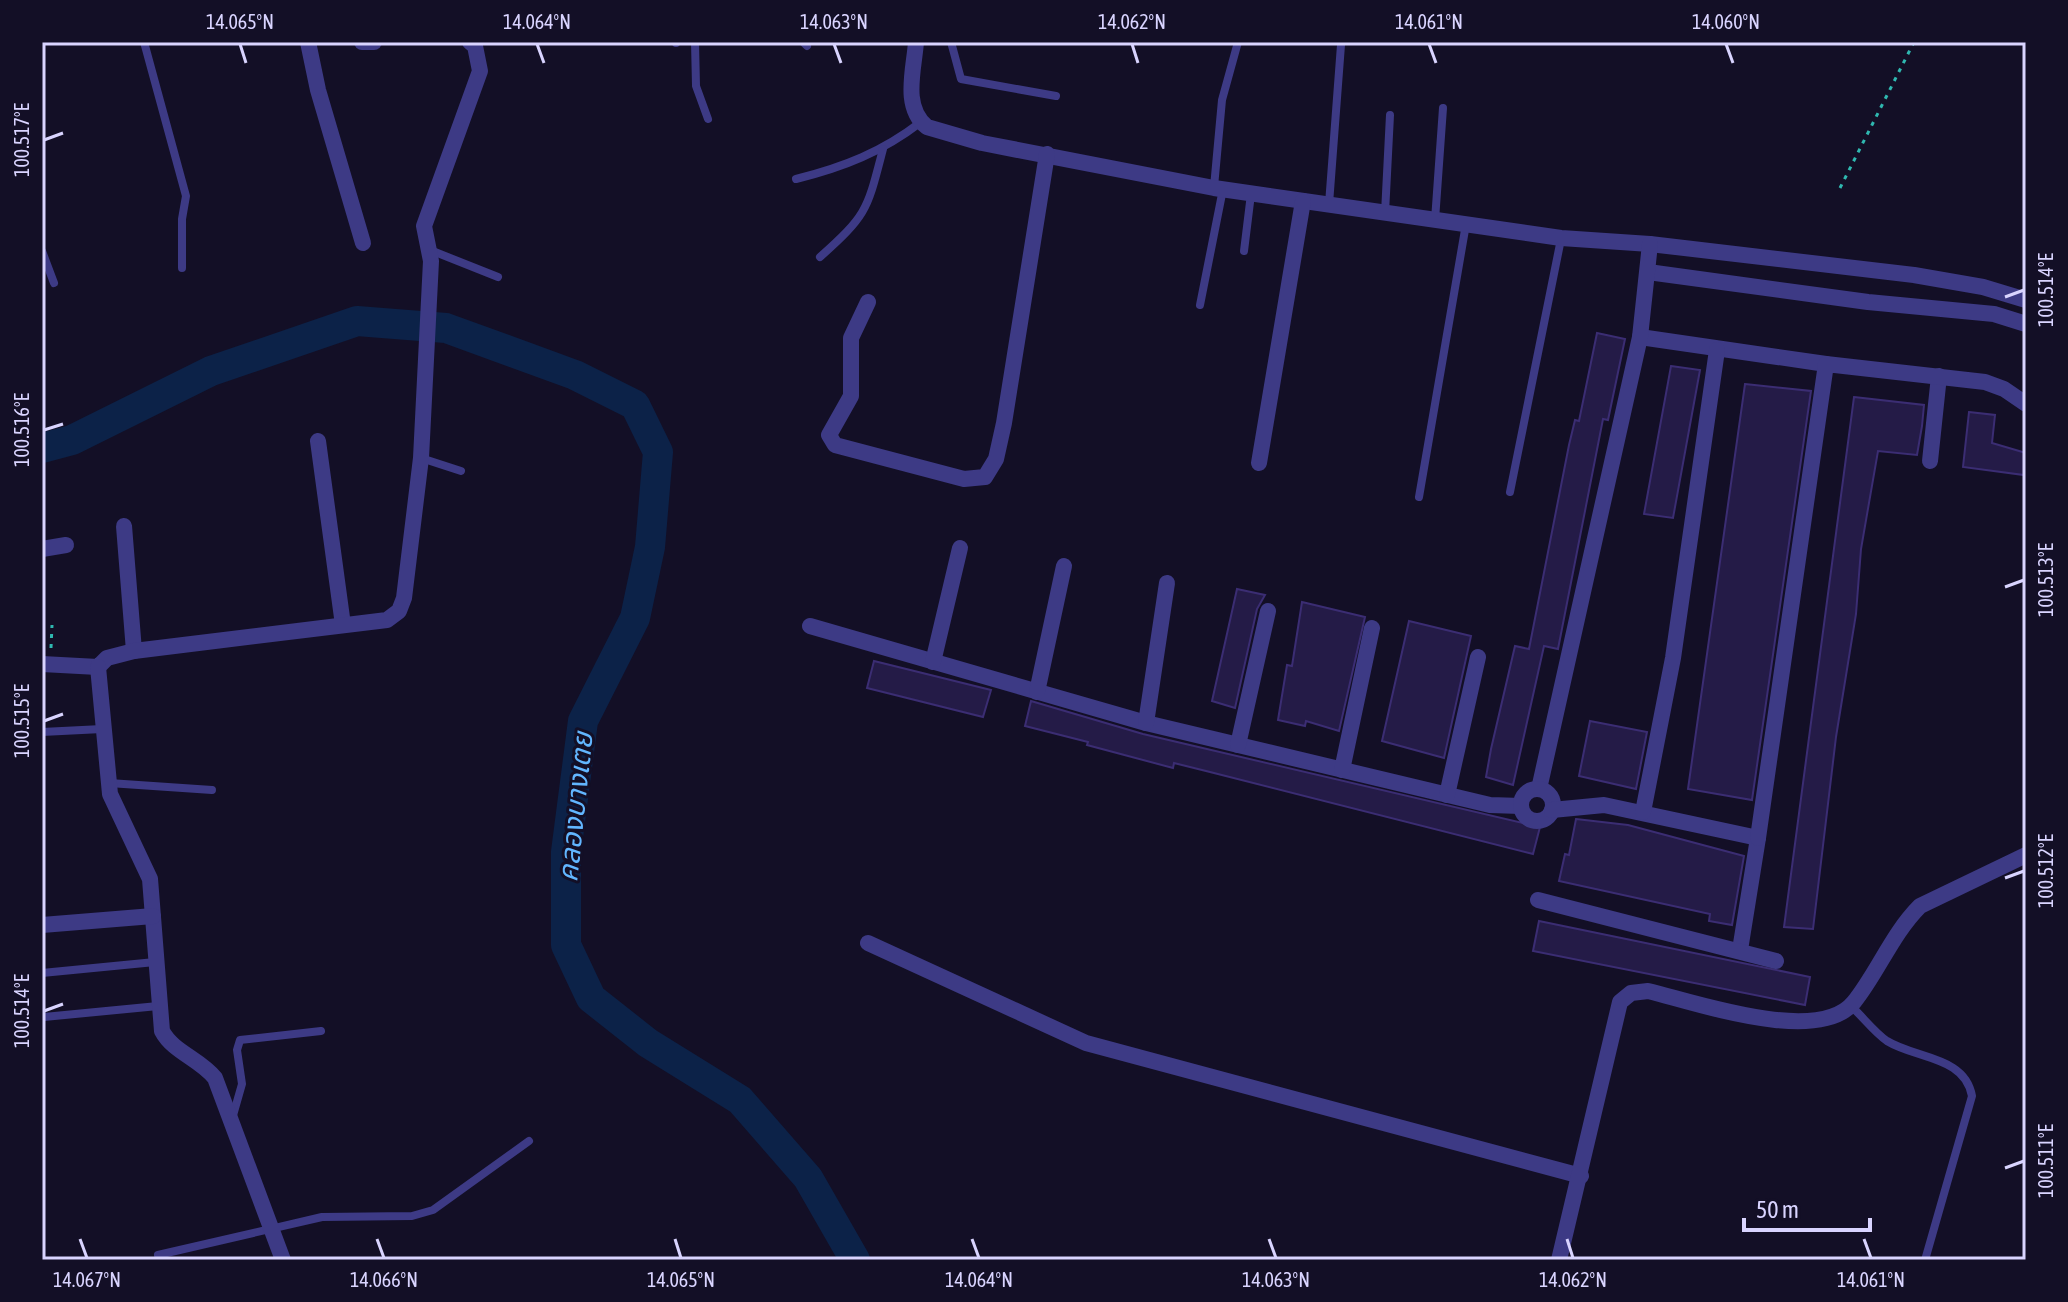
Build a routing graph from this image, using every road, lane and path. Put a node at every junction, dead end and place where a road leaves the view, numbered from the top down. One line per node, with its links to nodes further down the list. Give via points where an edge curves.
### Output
1 (144, 42): 35 (lane, via 186,196)
2 (308, 42): 29 (street)
3 (362, 42): 4 (street)
4 (374, 42)
5 (470, 42): 31 (street, via 480,71 426,219)
6 (695, 42): 15 (lane, via 696,86)
7 (916, 42): 16 (street, via 911,96)
8 (951, 42): 12 (lane, via 961,79)
9 (1238, 42): 21 (lane, via 1222,100)
10 (1914, 42): 20 (path)
11 (1341, 45): 24 (lane)
12 (1056, 96)
13 (1443, 108): 26 (lane)
14 (1390, 115): 25 (lane)
15 (708, 119)
16 (921, 122): 17 (lane); 18 (street, via 982,143)
17 (883, 149): 19 (lane); 34 (lane, via 868,209)
18 (1047, 154): 21 (street); 40 (street, via 1004,423 996,459 985,477 964,479 835,445 829,435 851,396 851,338)
19 (796, 179)
20 (1840, 188)
21 (1218, 189): 22 (street); 41 (lane)
22 (1251, 194): 23 (street); 33 (lane)
23 (1303, 201): 24 (street); 51 (street)
24 (1329, 205): 25 (street)
25 (1385, 213): 26 (street)
26 (1435, 220): 27 (street)
27 (1466, 224): 28 (street); 54 (lane)
28 (1561, 238): 30 (street); 53 (lane)
29 (363, 243)
30 (1650, 244): 36 (street); 39 (street, via 1914,275)
31 (430, 250): 37 (lane); 49 (street)
32 (42, 251): 38 (lane)
33 (1244, 251)
34 (820, 257)
35 (182, 268)
36 (1648, 272): 42 (street, via 1994,314); 43 (street)
37 (498, 277)
38 (54, 283)
39 (2026, 300)
40 (868, 302)
41 (1200, 305)
42 (2026, 324)
43 (1640, 337): 44 (street); 78 (street)
44 (1717, 350): 45 (street); 83 (street, via 1673,658)
45 (1826, 364): 46 (street); 84 (street)
46 (1939, 376): 47 (street, via 1985,382); 50 (street)
47 (2026, 404)
48 (318, 441): 63 (street)
49 (421, 458): 52 (lane); 63 (street, via 399,611 387,620)
50 (1930, 461)
51 (1259, 463)
52 (461, 471)
53 (1510, 492)
54 (1419, 497)
55 (124, 526): 66 (street)
56 (66, 545): 58 (street)
57 (960, 548): 68 (street)
58 (42, 549)
59 (1064, 566): 71 (street)
60 (1167, 583): 72 (street)
61 (1268, 611): 75 (street)
62 (52, 625): 69 (path)
63 (343, 625): 66 (street)
64 (810, 626): 68 (street)
65 (1372, 628): 76 (street)
66 (134, 651): 70 (street, via 107,658)
67 (1478, 657): 80 (street)
68 (933, 662): 71 (street)
69 (47, 664): 70 (street)
70 (98, 667): 73 (street)
71 (1037, 692): 72 (street)
72 (1146, 723): 75 (street)
73 (102, 729): 74 (lane); 77 (street)
74 (42, 732)
75 (1238, 745): 76 (street)
76 (1342, 770): 80 (street)
77 (109, 783): 79 (lane); 87 (street, via 150,879)
78 (1539, 789): 81 (street, via 1526,793); 82 (street, via 1551,796)
79 (212, 790)
80 (1447, 795): 81 (street)
81 (1521, 806): 82 (street, via 1535,821)
82 (1552, 810): 83 (street, via 1604,805)
83 (1643, 812): 84 (street)
84 (1758, 838): 90 (street)
85 (2026, 855): 95 (street, via 1920,906)
86 (1538, 900): 90 (street)
87 (153, 916): 88 (street); 92 (street)
88 (42, 925)
89 (868, 943): 100 (street, via 1086,1043)
90 (1740, 950): 91 (street)
91 (1776, 961)
92 (155, 962): 93 (lane); 94 (street)
93 (42, 973)
94 (158, 1006): 96 (lane); 98 (street, via 167,1041 208,1069)
95 (1851, 1006): 100 (street, via 1819,1022 1777,1021 1648,991 1631,993 1620,1002); 105 (lane, via 1886,1040 1952,1067 1970,1083 1972,1096)
96 (44, 1017)
97 (321, 1031): 98 (lane, via 240,1040 242,1084)
98 (231, 1119): 101 (street)
99 (529, 1141): 101 (lane, via 433,1210 412,1216 322,1217)
100 (1581, 1176): 104 (street)
101 (272, 1227): 102 (lane); 103 (street)
102 (158, 1255)
103 (283, 1260)
104 (1559, 1260)
105 (1925, 1260)

